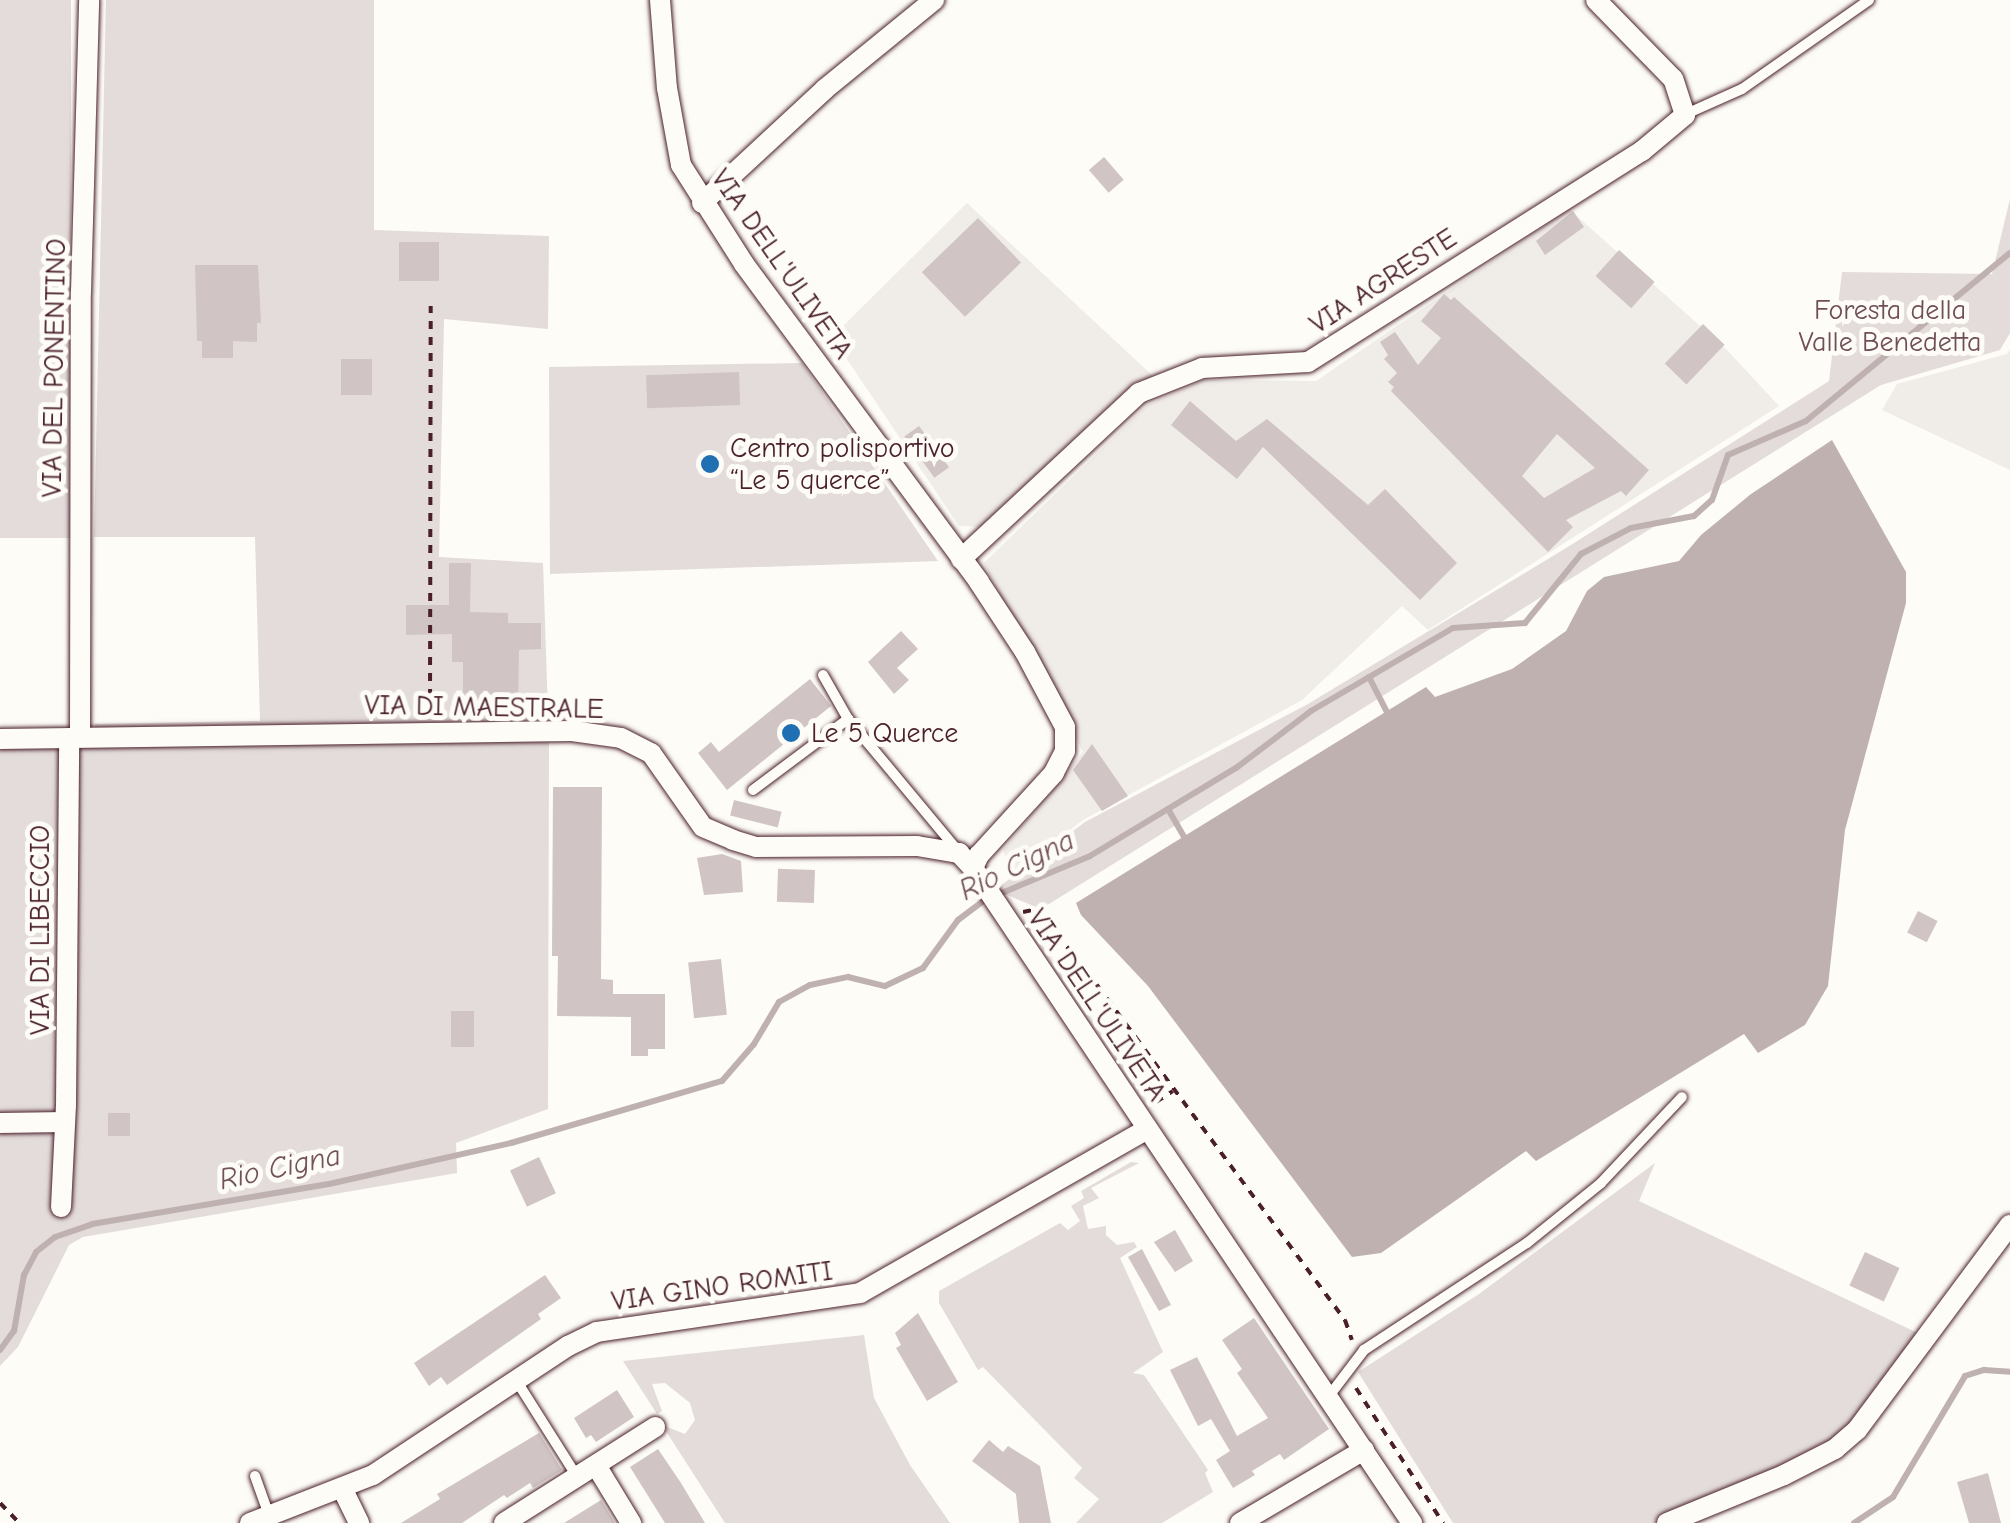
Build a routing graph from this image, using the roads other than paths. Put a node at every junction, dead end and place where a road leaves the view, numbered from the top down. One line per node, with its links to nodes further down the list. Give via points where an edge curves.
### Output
1 (89, 0): 11 (street, VIA DEL PONENTINO)
2 (660, 0): 7 (street, VIA DELL'ULIVETA, via 681,165)
3 (934, 0): 7 (street, via 825,88)
4 (1596, 0): 6 (street, via 1673,80)
5 (1869, 0): 6 (lane, via 1742,89)
6 (1685, 115): 8 (street, VIA AGRESTE, via 1642,151 1308,362 1202,368 1139,393)
7 (702, 202): 8 (street, VIA DELL'ULIVETA)
8 (962, 559): 14 (street, VIA DELL'ULIVETA, via 1025,652 1066,734 1054,773)
9 (823, 675): 10 (lane)
10 (848, 718): 13 (lane); 14 (lane)
11 (74, 737): 12 (street, VIA DI MAESTRALE); 14 (street, VIA DI MAESTRALE, via 572,731 621,738 651,753 703,827 756,847 917,846); 16 (street, VIA DI LIBECCIO)
12 (0, 739)
13 (754, 790)
14 (972, 868): 18 (street, VIA DELL'ULIVETA)
15 (1682, 1097): 22 (lane, via 1601,1183 1527,1243 1364,1350)
16 (66, 1122): 17 (street); 19 (street, VIA DI LIBECCIO)
17 (0, 1123)
18 (1148, 1128): 21 (street, VIA GINO ROMITI, via 860,1293 597,1332); 22 (street, VIA DELL'ULIVETA)
19 (61, 1207)
20 (2010, 1224): 34 (street, via 1858,1430 1784,1476)
21 (516, 1380): 25 (lane); 27 (street, VIA GINO ROMITI)
22 (1328, 1396): 24 (street, VIA DELL'ULIVETA)
23 (656, 1428): 25 (street)
24 (1364, 1450): 32 (street); 33 (street, VIA DELL'ULIVETA)
25 (588, 1473): 30 (street); 31 (street)
26 (255, 1476): 28 (lane)
27 (343, 1490): 28 (street, VIA GINO ROMITI); 29 (street)
28 (260, 1519)
29 (359, 1523)
30 (504, 1523)
31 (631, 1523)
32 (1240, 1523)
33 (1412, 1523)
34 (1667, 1523)

